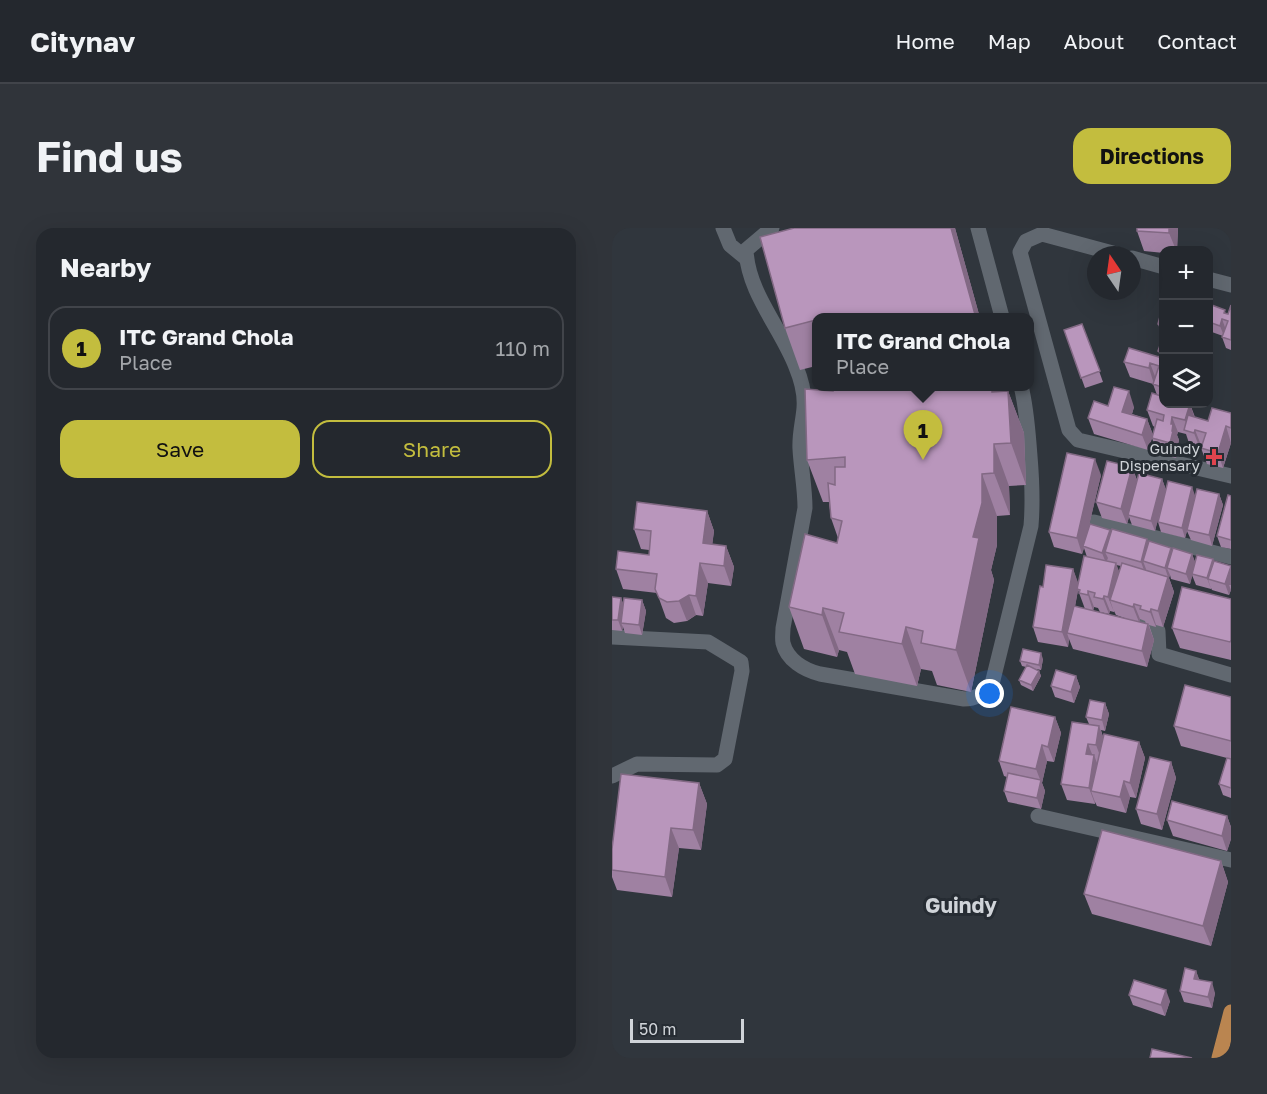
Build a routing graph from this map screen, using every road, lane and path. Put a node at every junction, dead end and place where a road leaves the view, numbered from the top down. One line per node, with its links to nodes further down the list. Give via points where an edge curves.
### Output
1 (723, 228): 6 (lane, via 730,245)
2 (772, 228): 6 (lane, via 746,250)
3 (978, 228): 11 (lane)
4 (1042, 231): 5 (lane); 13 (lane, via 1026,241 1020,252 1069,430 1078,440)
5 (1091, 246)
6 (747, 259): 12 (lane, via 753,284 796,366 802,387 799,445 805,508 783,640 792,659 809,672 964,699 986,692 992,684 1031,526 1028,424)
7 (1141, 261): 8 (lane)
8 (1159, 266)
9 (1213, 280): 10 (lane)
10 (1231, 285)
11 (1001, 313)
12 (1022, 391)
13 (1231, 476)
14 (1094, 522): 15 (lane)
15 (1231, 557)
16 (1116, 620): 18 (lane, via 1158,631 1159,654)
17 (612, 637): 19 (lane, via 708,642 741,663 742,671 725,759 717,765 637,764)
18 (1231, 675)
19 (612, 776)
20 (1038, 816): 21 (lane)
21 (1231, 860)
22 (1231, 1012): 23 (main road)
23 (1219, 1058)

